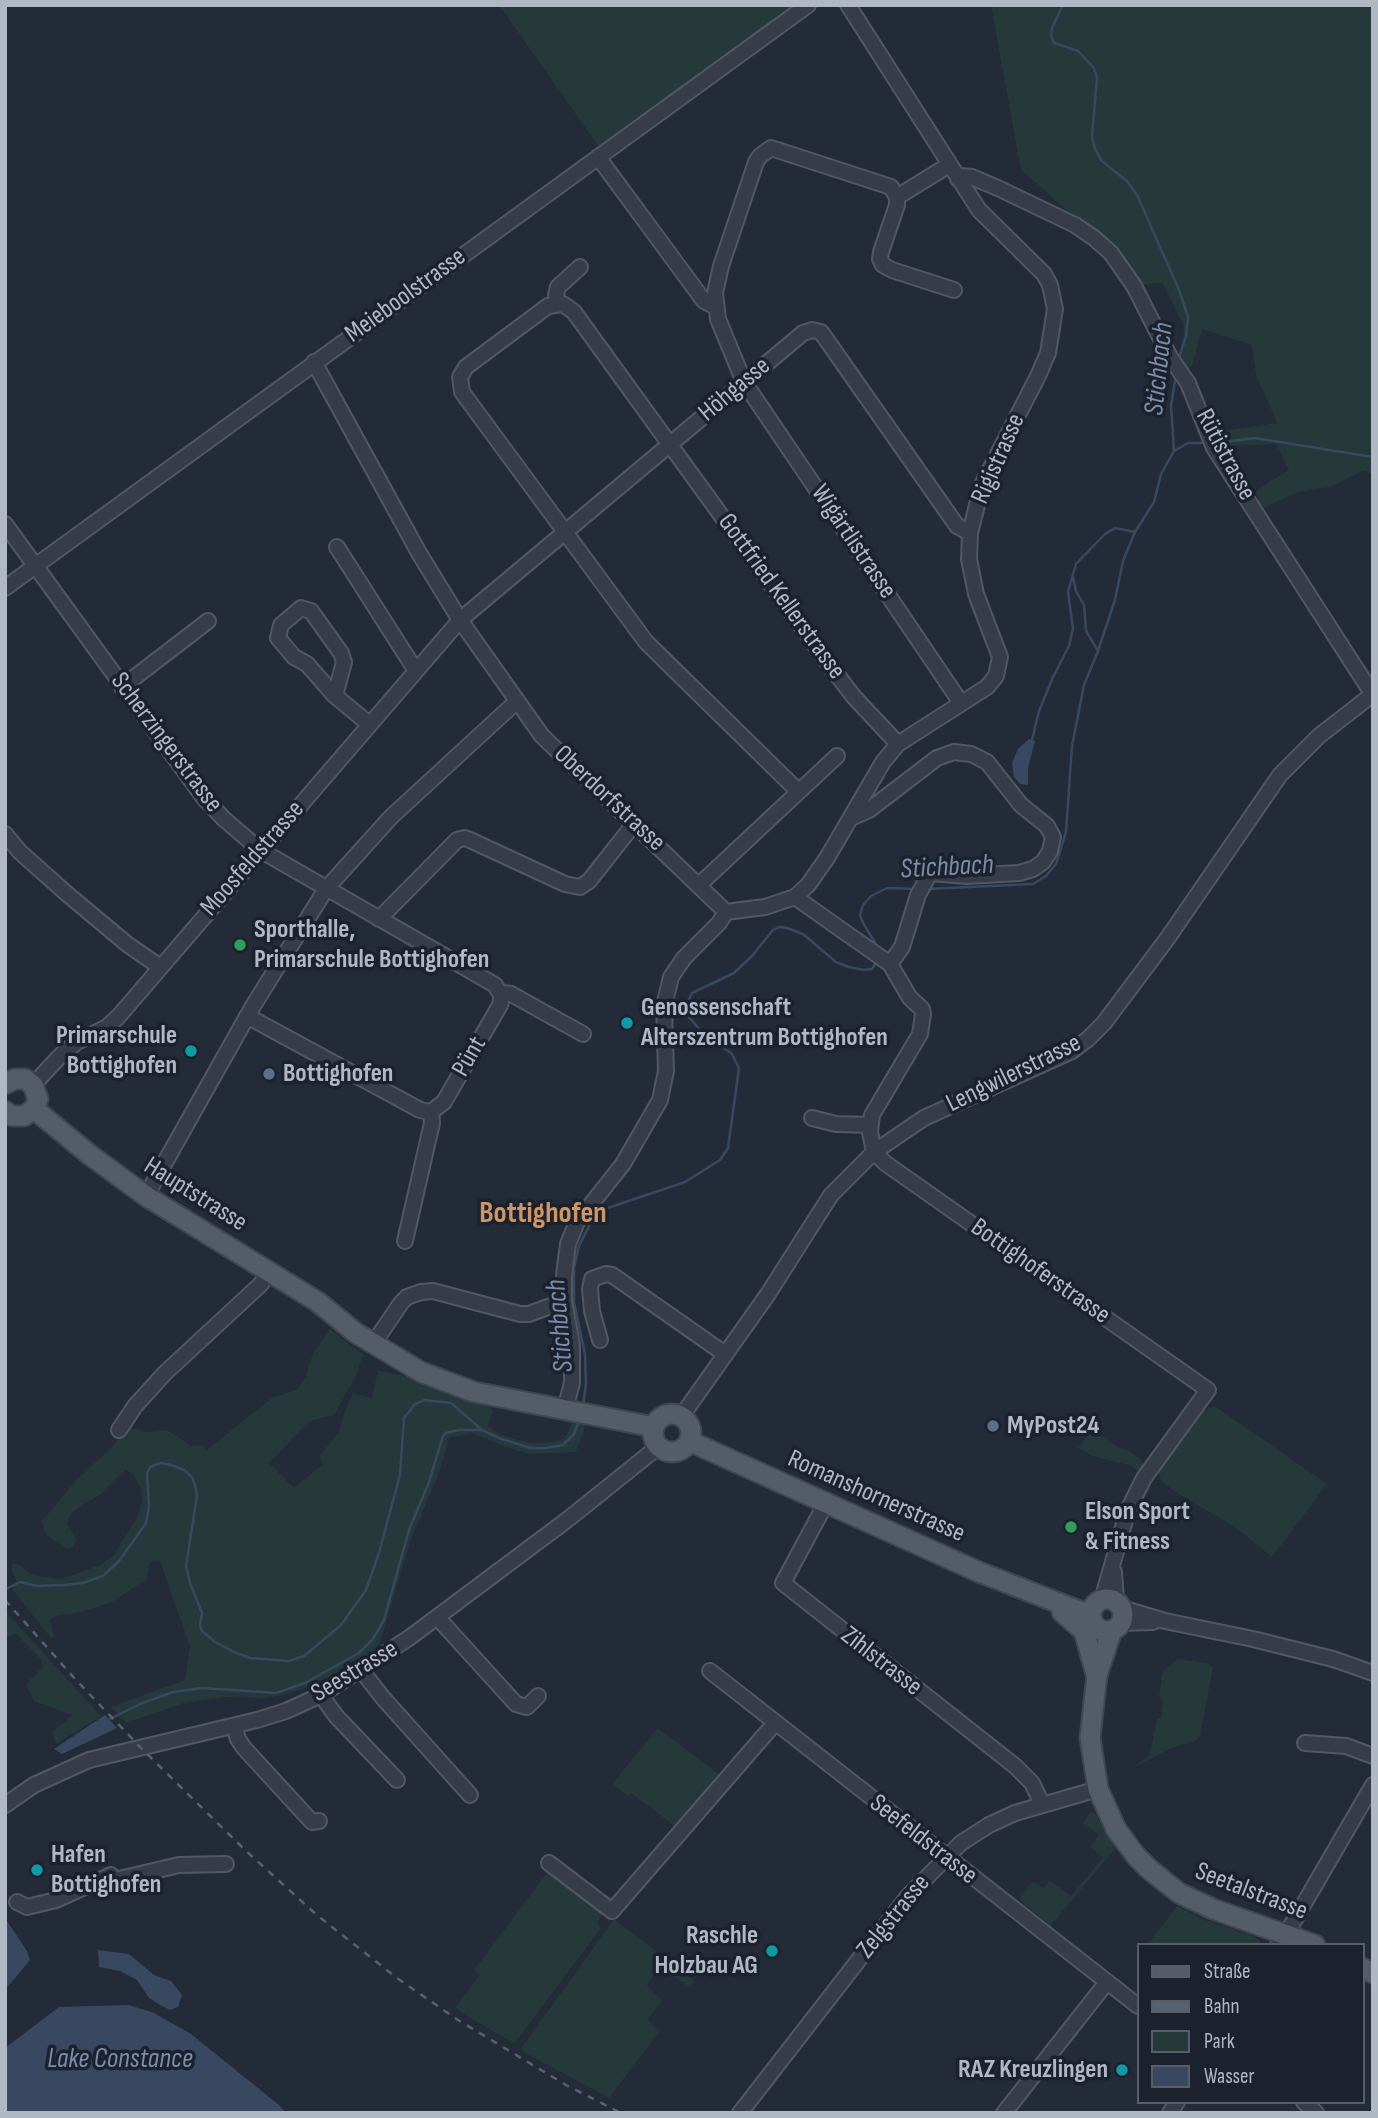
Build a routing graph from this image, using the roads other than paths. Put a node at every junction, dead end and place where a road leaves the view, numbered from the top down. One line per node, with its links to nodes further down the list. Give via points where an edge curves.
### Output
1 (808, 5): 3 (street, Meieboolstrasse)
2 (849, 5): 4 (street, Rigistrasse)
3 (598, 157): 10 (street, via 704,302); 11 (street, Meieboolstrasse)
4 (949, 165): 5 (street, Rigistrasse); 6 (street)
5 (958, 179): 16 (street, Rigistrasse, via 979,210 1044,274 1055,309 1048,353 982,485); 24 (street, Rütistrasse, via 972,177 1075,225 1111,253 1183,374 1212,444)
6 (897, 197): 8 (street, via 881,253 883,265); 10 (street, via 886,185 781,150 766,151 756,162 721,266)
7 (580, 268): 9 (street, via 558,287)
8 (954, 290)
9 (558, 303): 13 (street, Gottfried Kellerstrasse, via 574,312); 15 (street, via 466,367 459,382)
10 (716, 307): 12 (street, Wigärtlistrasse)
11 (314, 362): 18 (street, Meieboolstrasse); 20 (street, Oberdorfstrasse)
12 (744, 383): 13 (street, Höhgasse); 16 (street, Höhgasse, via 803,333 821,332 957,526); 27 (street, Wigärtlistrasse)
13 (670, 444): 15 (street, Höhgasse); 29 (street, Gottfried Kellerstrasse, via 854,697)
14 (5, 524): 18 (street)
15 (565, 532): 20 (street, Höhgasse); 31 (street, via 646,642)
16 (970, 533): 27 (street, Rigistrasse, via 976,594 1000,663 992,683)
17 (337, 547): 22 (street)
18 (36, 566): 19 (street, Meieboolstrasse); 23 (street, Scherzingerstrasse)
19 (5, 588)
20 (460, 620): 22 (street, Moosfeldstrasse); 26 (street, Oberdorfstrasse)
21 (208, 621): 23 (street)
22 (416, 671): 28 (street, Moosfeldstrasse)
23 (122, 687): 35 (street, Scherzingerstrasse, via 204,798)
24 (1373, 695): 53 (street, Lengwilerstrasse, via 1319,736 1280,775 1167,939 1088,1039 1072,1051 923,1118)
25 (335, 696): 25 (street, via 278,638 281,625 297,611 311,611 343,658); 28 (street)
26 (516, 702): 33 (street, Oberdorfstrasse, via 542,736); 37 (street, via 391,817)
27 (961, 703): 29 (street, Rigistrasse)
28 (369, 724): 35 (street, Moosfeldstrasse)
29 (898, 744): 32 (street, Rigistrasse)
30 (837, 756): 31 (street)
31 (798, 791): 36 (street)
32 (853, 817): 38 (street, Rigistrasse); 41 (street, via 937,758 954,752 987,762 1053,837 1050,851 1033,869 926,876 902,947)
33 (634, 824): 36 (street, Oberdorfstrasse); 40 (street, via 580,887 470,840 457,840)
34 (5, 834): 42 (street, via 66,893)
35 (260, 850): 37 (street, Scherzingerstrasse); 42 (street, Moosfeldstrasse)
36 (699, 885): 39 (street, Oberdorfstrasse)
37 (326, 889): 40 (street); 44 (street)
38 (795, 897): 39 (street); 41 (street)
39 (726, 912): 57 (street, via 671,977 664,1006 663,1092 623,1164 572,1233 565,1258)
40 (379, 919): 43 (street, via 495,985)
41 (881, 958): 52 (street, via 922,1009 923,1026)
42 (160, 967): 47 (street, Moosfeldstrasse, via 114,1021 67,1049)
43 (501, 993): 45 (street, via 511,994); 50 (street, Pünt, via 500,1005 444,1102)
44 (247, 1016): 50 (street); 54 (street)
45 (583, 1034)
46 (7, 1079): 47 (main road, via 25,1079)
47 (33, 1085): 48 (main road, via 38,1094)
48 (34, 1109): 49 (main road, via 18,1117); 54 (main road, Hauptstrasse)
49 (5, 1112)
50 (430, 1112): 55 (street, via 432,1123)
51 (812, 1118): 52 (street)
52 (870, 1125): 53 (street)
53 (874, 1152): 61 (street, Lengwilerstrasse, via 831,1195); 71 (street, Bottighoferstrasse, via 1208,1390 1144,1478 1128,1510 1114,1560)
54 (146, 1196): 56 (main road, Hauptstrasse)
55 (405, 1241)
56 (270, 1272): 58 (main road, Hauptstrasse); 66 (street, via 165,1373)
57 (564, 1301): 59 (street, via 520,1314 433,1291 421,1292 401,1303); 63 (street)
58 (336, 1314): 59 (main road, Hauptstrasse); 62 (main road, Hauptstrasse, via 356,1333 421,1372)
59 (378, 1337): 62 (main road, Hauptstrasse, via 440,1372)
60 (600, 1340): 61 (street, via 590,1289 592,1279 606,1274)
61 (726, 1354): 64 (street, Lengwilerstrasse)
62 (501, 1397): 63 (main road, Hauptstrasse)
63 (576, 1411): 65 (main road, Hauptstrasse)
64 (681, 1417): 65 (main road, via 667,1415); 67 (main road, via 690,1427)
65 (654, 1427): 68 (main road)
66 (118, 1430)
67 (689, 1441): 68 (main road, via 672,1452); 69 (main road, Romanshornerstrasse)
68 (658, 1447): 72 (street, Seestrasse)
69 (826, 1503): 70 (main road, Romanshornerstrasse); 87 (street, Zihlstrasse, via 783,1583 1015,1766 1032,1783)
70 (1038, 1595): 71 (main road, Romanshornerstrasse); 73 (main road, via 1079,1625)
71 (1107, 1614): 73 (main road, Seetalstrasse); 76 (street, Romanshornerstrasse, via 1226,1632)
72 (438, 1617): 74 (street, Seestrasse); 78 (street, via 516,1704 527,1707)
73 (1098, 1668): 85 (main road, Seetalstrasse, via 1090,1738)
74 (362, 1671): 77 (street, Seestrasse); 86 (street)
75 (710, 1671): 79 (street, Seefeldstrasse)
76 (1373, 1673)
77 (321, 1695): 80 (street, Seestrasse); 83 (street)
78 (538, 1696)
79 (775, 1723): 90 (street, Seefeldstrasse); 91 (street, via 612,1911)
80 (234, 1726): 88 (street, Seestrasse, via 89,1760 34,1785); 89 (street, via 244,1748 312,1822)
81 (1306, 1743): 82 (street, via 1346,1746)
82 (1373, 1756)
83 (397, 1780)
84 (1373, 1785): 94 (street)
85 (1098, 1789): 87 (street, Zelgstrasse); 94 (main road, Seetalstrasse, via 1128,1846 1173,1889)
86 (470, 1795)
87 (1042, 1804): 90 (street, Zelgstrasse, via 989,1825)
88 (5, 1805)
89 (319, 1821)
90 (945, 1857): 96 (street, Seefeldstrasse); 98 (street, Zelgstrasse, via 897,1910)
91 (549, 1863)
92 (226, 1864): 93 (street, via 180,1865 115,1880 111,1875 56,1900 27,1907)
93 (17, 1902)
94 (1282, 1939): 95 (main road, Seetalstrasse)
95 (1304, 1943)
96 (1107, 1982): 97 (street, Seefeldstrasse); 99 (street)
97 (1136, 2004)
98 (740, 2113)
99 (1004, 2113)

